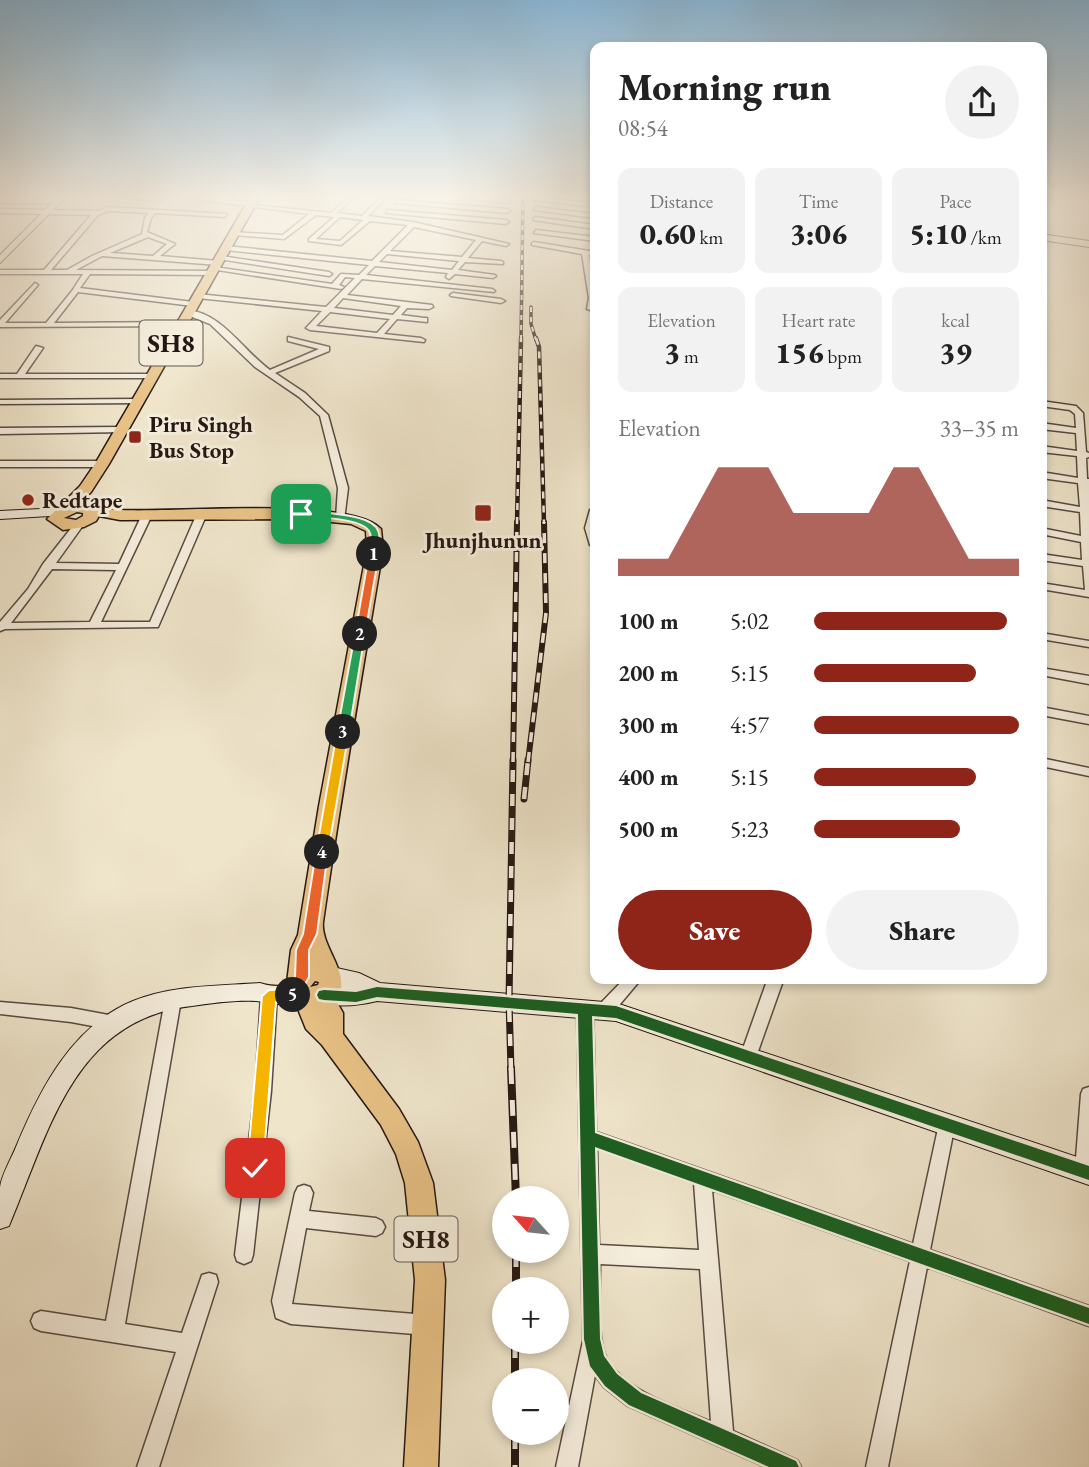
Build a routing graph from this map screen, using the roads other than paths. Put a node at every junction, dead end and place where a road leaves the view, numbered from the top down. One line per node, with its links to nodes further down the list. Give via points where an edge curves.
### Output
1 (52, 265): 11 (street)
2 (81, 265): 12 (street)
3 (173, 265): 13 (street)
4 (216, 265): 29 (main road, SH8)
5 (235, 265): 19 (street)
6 (250, 265): 15 (street)
7 (371, 265): 17 (street)
8 (387, 265): 14 (street)
9 (457, 265): 14 (street)
10 (0, 272): 11 (street)
11 (46, 272): 12 (street)
12 (69, 272): 13 (street)
13 (88, 272): 22 (street)
14 (452, 272): 16 (street); 20 (street)
15 (329, 274)
16 (493, 276)
17 (359, 277): 19 (street, via 341,275); 20 (street); 21 (street)
18 (35, 285): 34 (street)
19 (334, 286): 21 (street)
20 (442, 286): 23 (street); 25 (street, via 435,293)
21 (349, 288): 24 (street)
22 (76, 291): 29 (street); 35 (street)
23 (492, 291)
24 (341, 296): 27 (street); 30 (street)
25 (478, 298): 26 (street); 31 (street)
26 (501, 301)
27 (406, 306): 28 (street); 32 (street)
28 (429, 307)
29 (190, 309): 30 (street); 35 (street); 40 (street, via 213,322); 43 (main road, SH8)
30 (326, 310): 32 (street); 36 (street, via 311,328)
31 (473, 310)
32 (396, 317): 33 (street); 36 (street)
33 (424, 320)
34 (0, 325): 35 (street)
35 (48, 325)
36 (378, 336): 38 (street)
37 (291, 339): 40 (street, via 326,349)
38 (421, 340)
39 (38, 348): 42 (street)
40 (269, 373): 64 (street, via 324,415 343,488)
41 (0, 376): 42 (street)
42 (19, 376): 43 (street)
43 (152, 376): 44 (main road, SH8)
44 (138, 401): 45 (street); 48 (main road, SH8)
45 (0, 402)
46 (1047, 404): 49 (street, via 1077,409)
47 (1047, 427): 49 (street)
48 (122, 430): 50 (street); 54 (main road, SH8)
49 (1080, 430): 52 (street)
50 (0, 431)
51 (1047, 450): 52 (street)
52 (1085, 455): 56 (street)
53 (0, 464): 54 (street)
54 (102, 464): 57 (main road, SH8)
55 (1047, 476): 56 (street)
56 (1085, 482): 59 (street)
57 (86, 489): 61 (main road); 63 (main road, SH8)
58 (1047, 504): 59 (street)
59 (1086, 511): 68 (street)
60 (316, 515): 61 (main road); 64 (main road); 65 (main road)
61 (86, 516): 63 (main road); 66 (main road); 69 (street)
62 (0, 517): 63 (street)
63 (60, 517): 69 (street)
64 (341, 517): 89 (main road, via 373,529 375,549 310,934 303,950)
65 (200, 518): 66 (main road); 77 (street, via 156,623)
66 (145, 519): 73 (street)
67 (1047, 531): 68 (street)
68 (1087, 540): 71 (street)
69 (57, 551): 72 (street)
70 (1047, 557): 71 (street)
71 (1087, 560): 75 (street)
72 (47, 566): 73 (street); 78 (street, via 21,608)
73 (122, 567): 77 (street)
74 (1047, 587): 76 (street)
75 (1089, 588)
76 (1089, 594)
77 (94, 626): 78 (street)
78 (1, 627)
79 (1047, 637): 80 (street)
80 (1089, 644)
81 (1047, 672): 82 (street)
82 (1089, 680)
83 (1047, 712): 84 (street)
84 (1089, 720)
85 (1047, 763): 86 (street)
86 (1089, 772)
87 (627, 984): 93 (street)
88 (774, 984): 95 (street)
89 (313, 986): 90 (street); 93 (street, via 356,997 377,992); 112 (main road, SH8, via 315,1022 390,1117 414,1165 423,1204 430,1280)
90 (265, 994): 91 (street); 107 (street, via 259,1130)
91 (173, 1000): 94 (street, via 130,1012); 113 (street)
92 (0, 1009): 94 (street)
93 (594, 1010): 95 (street, via 616,1012); 98 (street)
94 (114, 1023): 102 (street, via 73,1063 49,1102)
95 (748, 1057): 97 (street)
96 (1089, 1094): 99 (street)
97 (947, 1124): 99 (street); 106 (street)
98 (587, 1137): 100 (street); 105 (street)
99 (1087, 1172)
100 (702, 1177): 106 (street); 108 (street)
101 (304, 1193): 103 (street)
102 (0, 1217)
103 (299, 1219): 104 (street); 112 (street, via 283,1311)
104 (376, 1227)
105 (590, 1254): 108 (street); 114 (street)
106 (920, 1254): 110 (street); 121 (street)
107 (244, 1255)
108 (709, 1260): 116 (street)
109 (209, 1282): 115 (street)
110 (1089, 1316)
111 (41, 1321): 113 (street)
112 (428, 1325): 118 (main road, SH8)
113 (114, 1331): 115 (street)
114 (592, 1339): 116 (street, via 596,1360 611,1380 635,1399); 119 (street)
115 (188, 1344): 117 (street)
116 (723, 1438): 120 (street)
117 (148, 1467)
118 (421, 1467)
119 (568, 1467)
120 (790, 1467)
121 (877, 1467)

